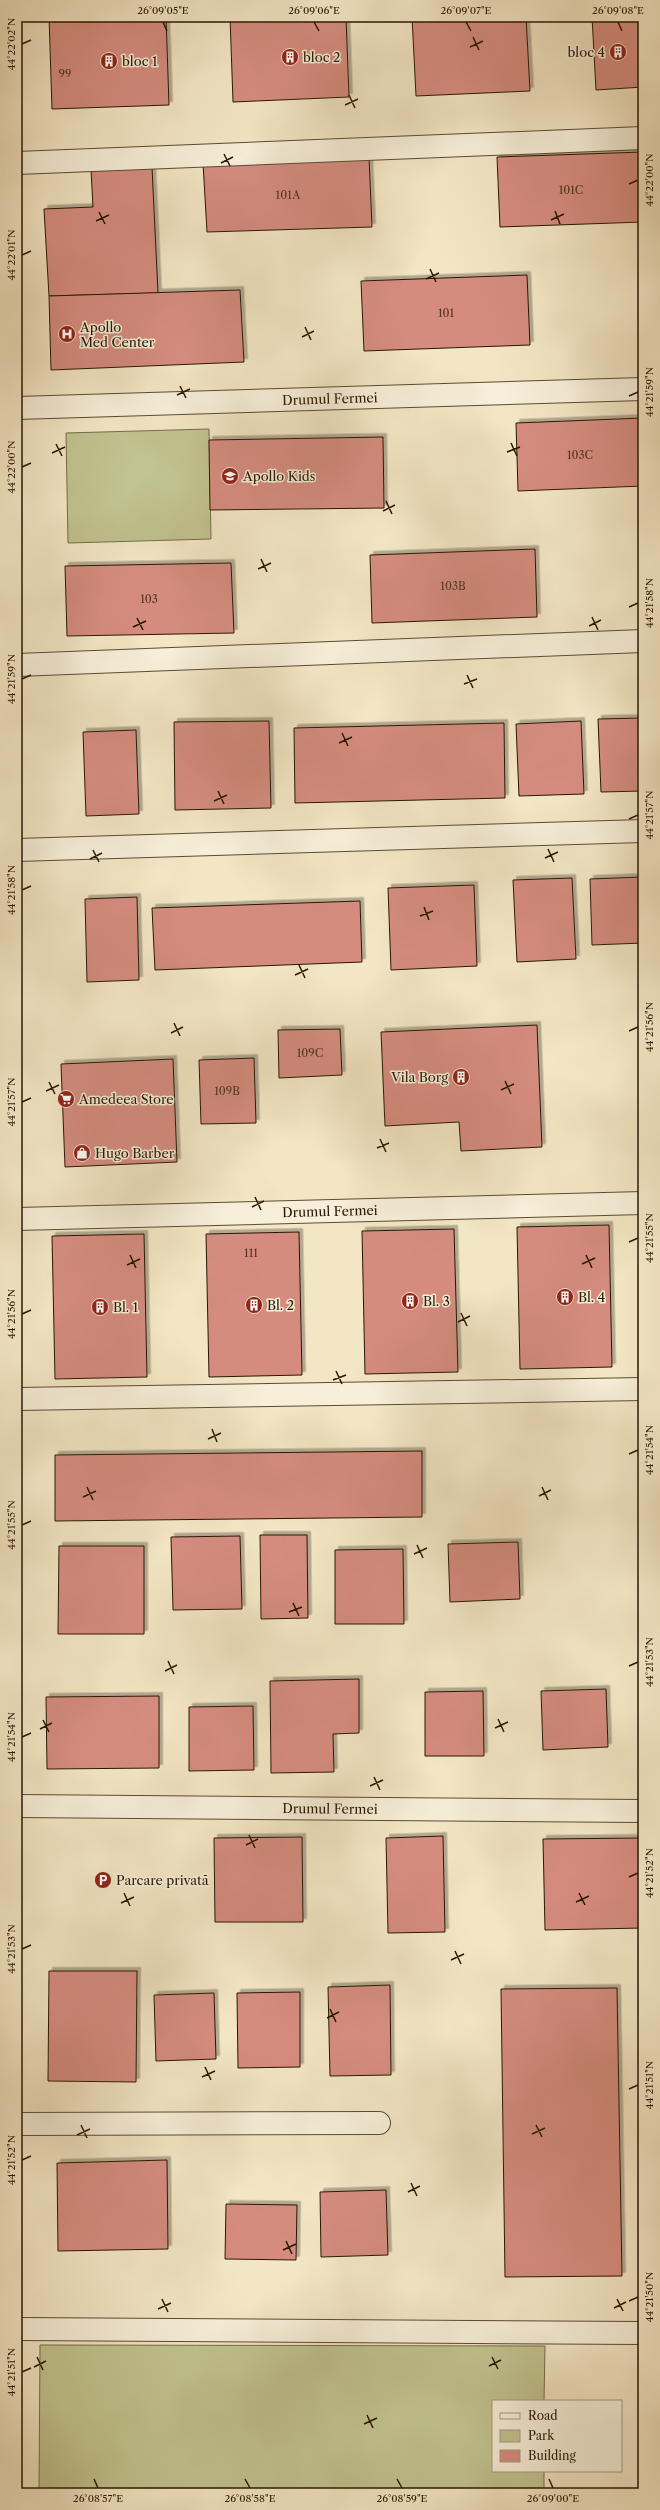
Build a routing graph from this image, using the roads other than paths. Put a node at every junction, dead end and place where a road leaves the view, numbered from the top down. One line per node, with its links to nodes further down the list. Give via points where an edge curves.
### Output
1 (643, 138): 2 (lane)
2 (17, 163)
3 (643, 389): 4 (lane, Drumul Fermei)
4 (17, 408)
5 (643, 641): 6 (lane)
6 (17, 665)
7 (643, 831): 8 (lane)
8 (17, 850)
9 (643, 1203): 10 (lane, Drumul Fermei)
10 (17, 1219)
11 (643, 1389): 12 (lane)
12 (17, 1399)
13 (17, 1806): 14 (lane, Drumul Fermei)
14 (643, 1810)
15 (379, 2122): 16 (lane)
16 (17, 2124)
17 (17, 2329): 18 (lane)
18 (643, 2333)

